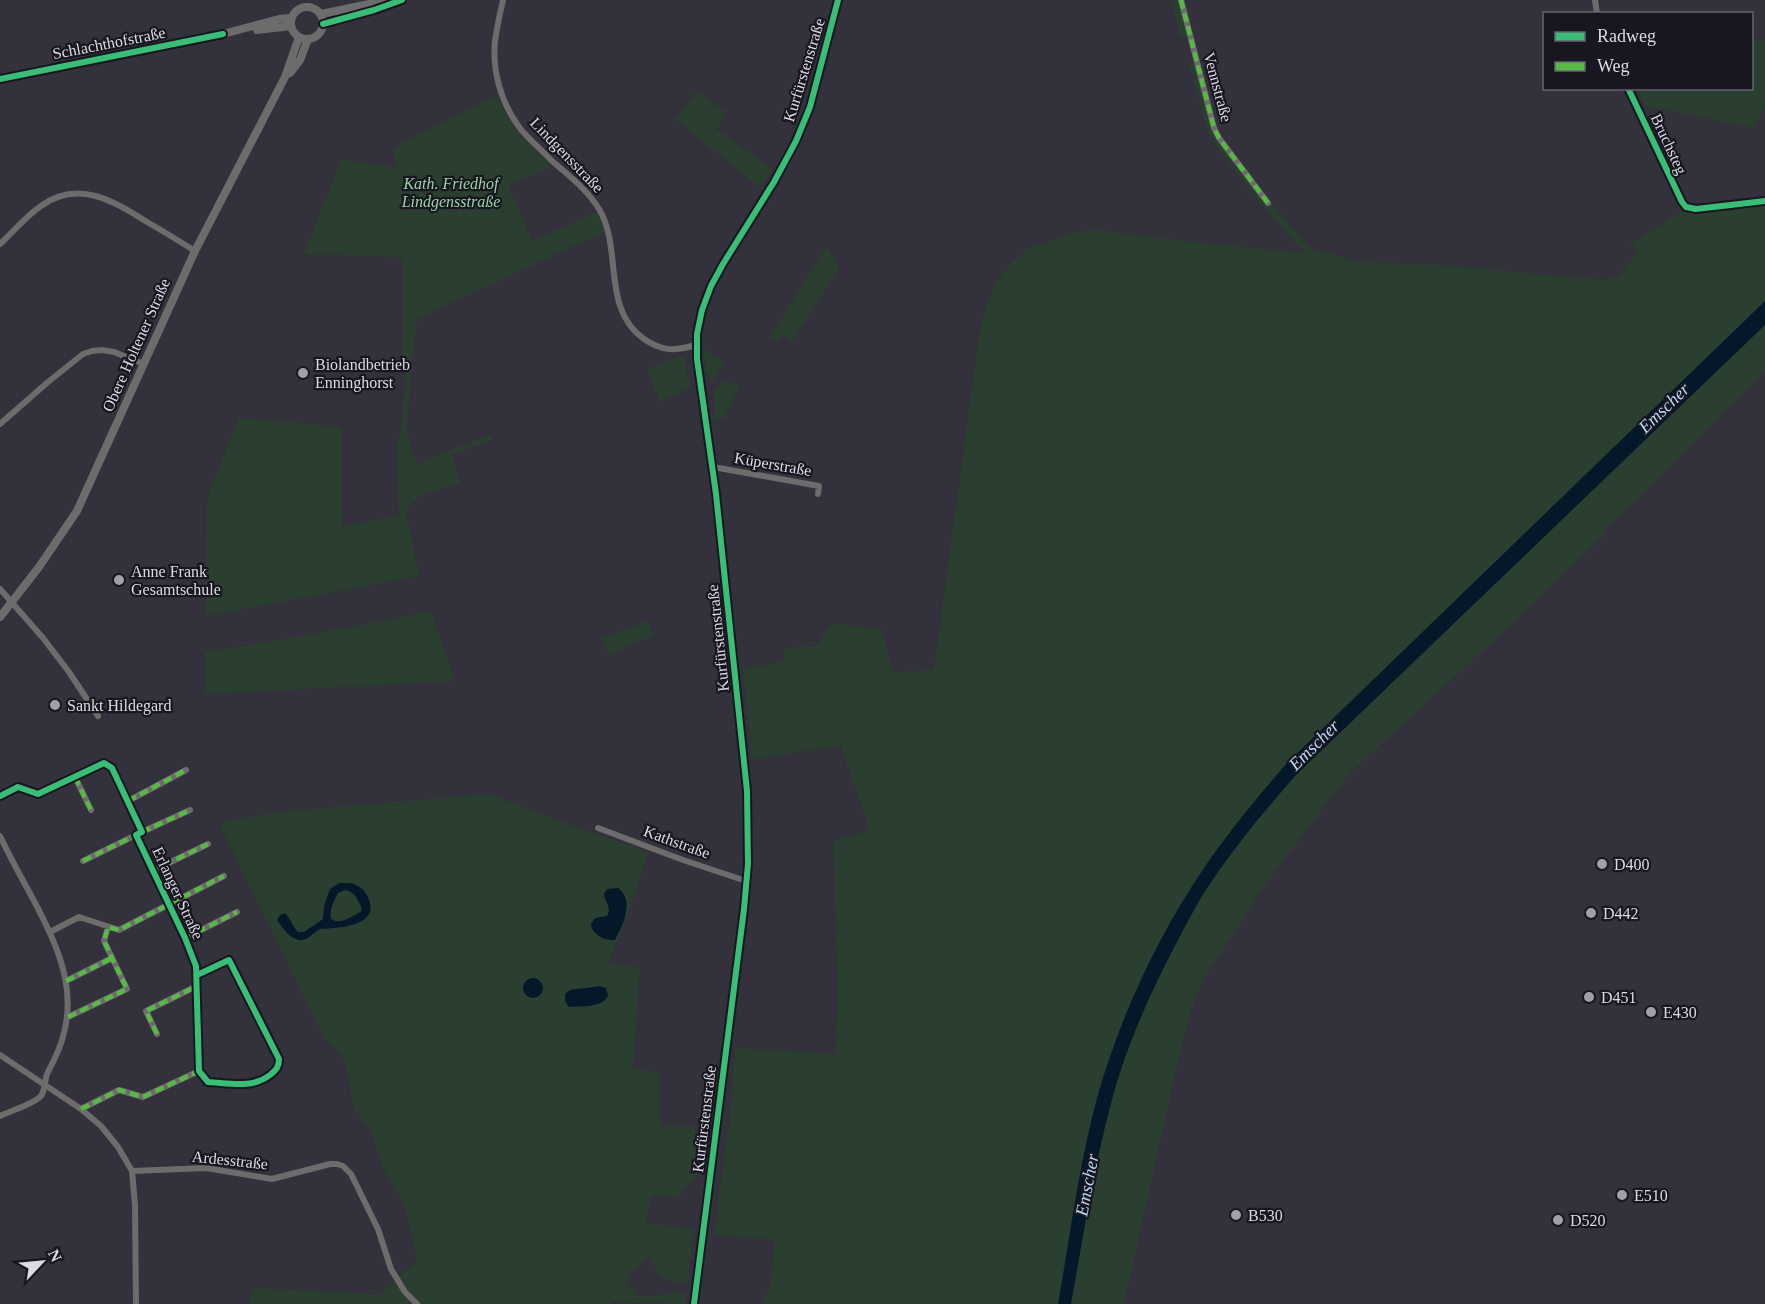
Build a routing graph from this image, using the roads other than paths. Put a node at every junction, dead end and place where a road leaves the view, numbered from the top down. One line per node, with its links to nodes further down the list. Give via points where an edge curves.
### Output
1 (388, 0): 8 (street)
2 (402, 0): 8 (street, via 374,10)
3 (503, 0): 17 (street, Lindgensstraße, via 495,41 499,86 519,127 582,187 604,219 616,293 624,316 637,334 658,347 673,350)
4 (838, 0): 17 (main road, Kurfürstenstraße, via 810,107 774,182 711,286 700,316)
5 (1181, 0): 14 (street, Vennstraße, via 1214,128)
6 (308, 3): 7 (street); 8 (street)
7 (299, 4): 9 (street)
8 (322, 19): 10 (street, via 320,34)
9 (291, 22): 10 (street, via 296,36); 11 (street, Schlachthofstraße, via 279,19)
10 (304, 38): 16 (street, Obere Holtener Straße)
11 (0, 79)
12 (1629, 90): 13 (street, Bruchsteg, via 1682,202 1689,208)
13 (1765, 201)
14 (1268, 203)
15 (0, 244): 16 (street, via 40,206 69,194 85,193 118,203)
16 (195, 251): 18 (street, Obere Holtener Straße)
17 (696, 345): 20 (main road, Kurfürstenstraße)
18 (144, 364): 19 (street, via 114,351 84,354); 23 (street, Obere Holtener Straße, via 77,511)
19 (0, 424)
20 (713, 467): 21 (street, Küperstraße, via 819,486); 39 (main road, Kurfürstenstraße, via 747,791)
21 (818, 494)
22 (0, 589): 23 (street)
23 (11, 601): 24 (street, Obere Holtener Straße); 25 (street, via 56,655)
24 (0, 617)
25 (98, 716)
26 (186, 770): 29 (street)
27 (75, 777): 28 (street, via 38,794 18,787); 29 (street, Erlanger Straße, via 104,763 112,768); 30 (street)
28 (0, 796)
29 (128, 801): 33 (street, Erlanger Straße)
30 (91, 810)
31 (190, 810): 33 (street, Erlanger Straße)
32 (598, 828): 39 (street, Kathstraße)
33 (139, 834): 36 (street, Erlanger Straße); 37 (street, Erlanger Straße)
34 (0, 836): 43 (street)
35 (208, 844): 37 (street, Erlanger Straße)
36 (84, 861)
37 (152, 871): 40 (street, Erlanger Straße)
38 (224, 876): 40 (street, Erlanger Straße)
39 (746, 881): 59 (main road, Kurfürstenstraße)
40 (169, 904): 42 (street, via 119,930); 44 (street, Erlanger Straße)
41 (237, 912): 44 (street, Erlanger Straße)
42 (108, 927): 43 (street, via 79,917); 45 (street, via 104,941)
43 (50, 932): 47 (street)
44 (185, 938): 46 (street, Erlanger Straße)
45 (112, 958): 47 (street); 49 (street, via 127,989)
46 (197, 975): 48 (street, Erlanger Straße); 52 (street, via 229,960 279,1059 276,1070 251,1085 208,1082)
47 (66, 981): 49 (street)
48 (197, 986): 50 (street, via 146,1011); 52 (street, Erlanger Straße)
49 (68, 1017): 53 (street)
50 (157, 1034)
51 (0, 1055): 53 (street)
52 (199, 1071): 54 (street, via 142,1097 119,1090)
53 (44, 1086): 54 (street); 55 (street, via 36,1100)
54 (81, 1109): 56 (street, via 101,1126)
55 (0, 1116)
56 (132, 1171): 57 (street); 58 (street, Ardesstraße, via 206,1168 272,1179 330,1164 343,1166 351,1174 378,1229 391,1269)
57 (136, 1304)
58 (417, 1304)
59 (694, 1304)

